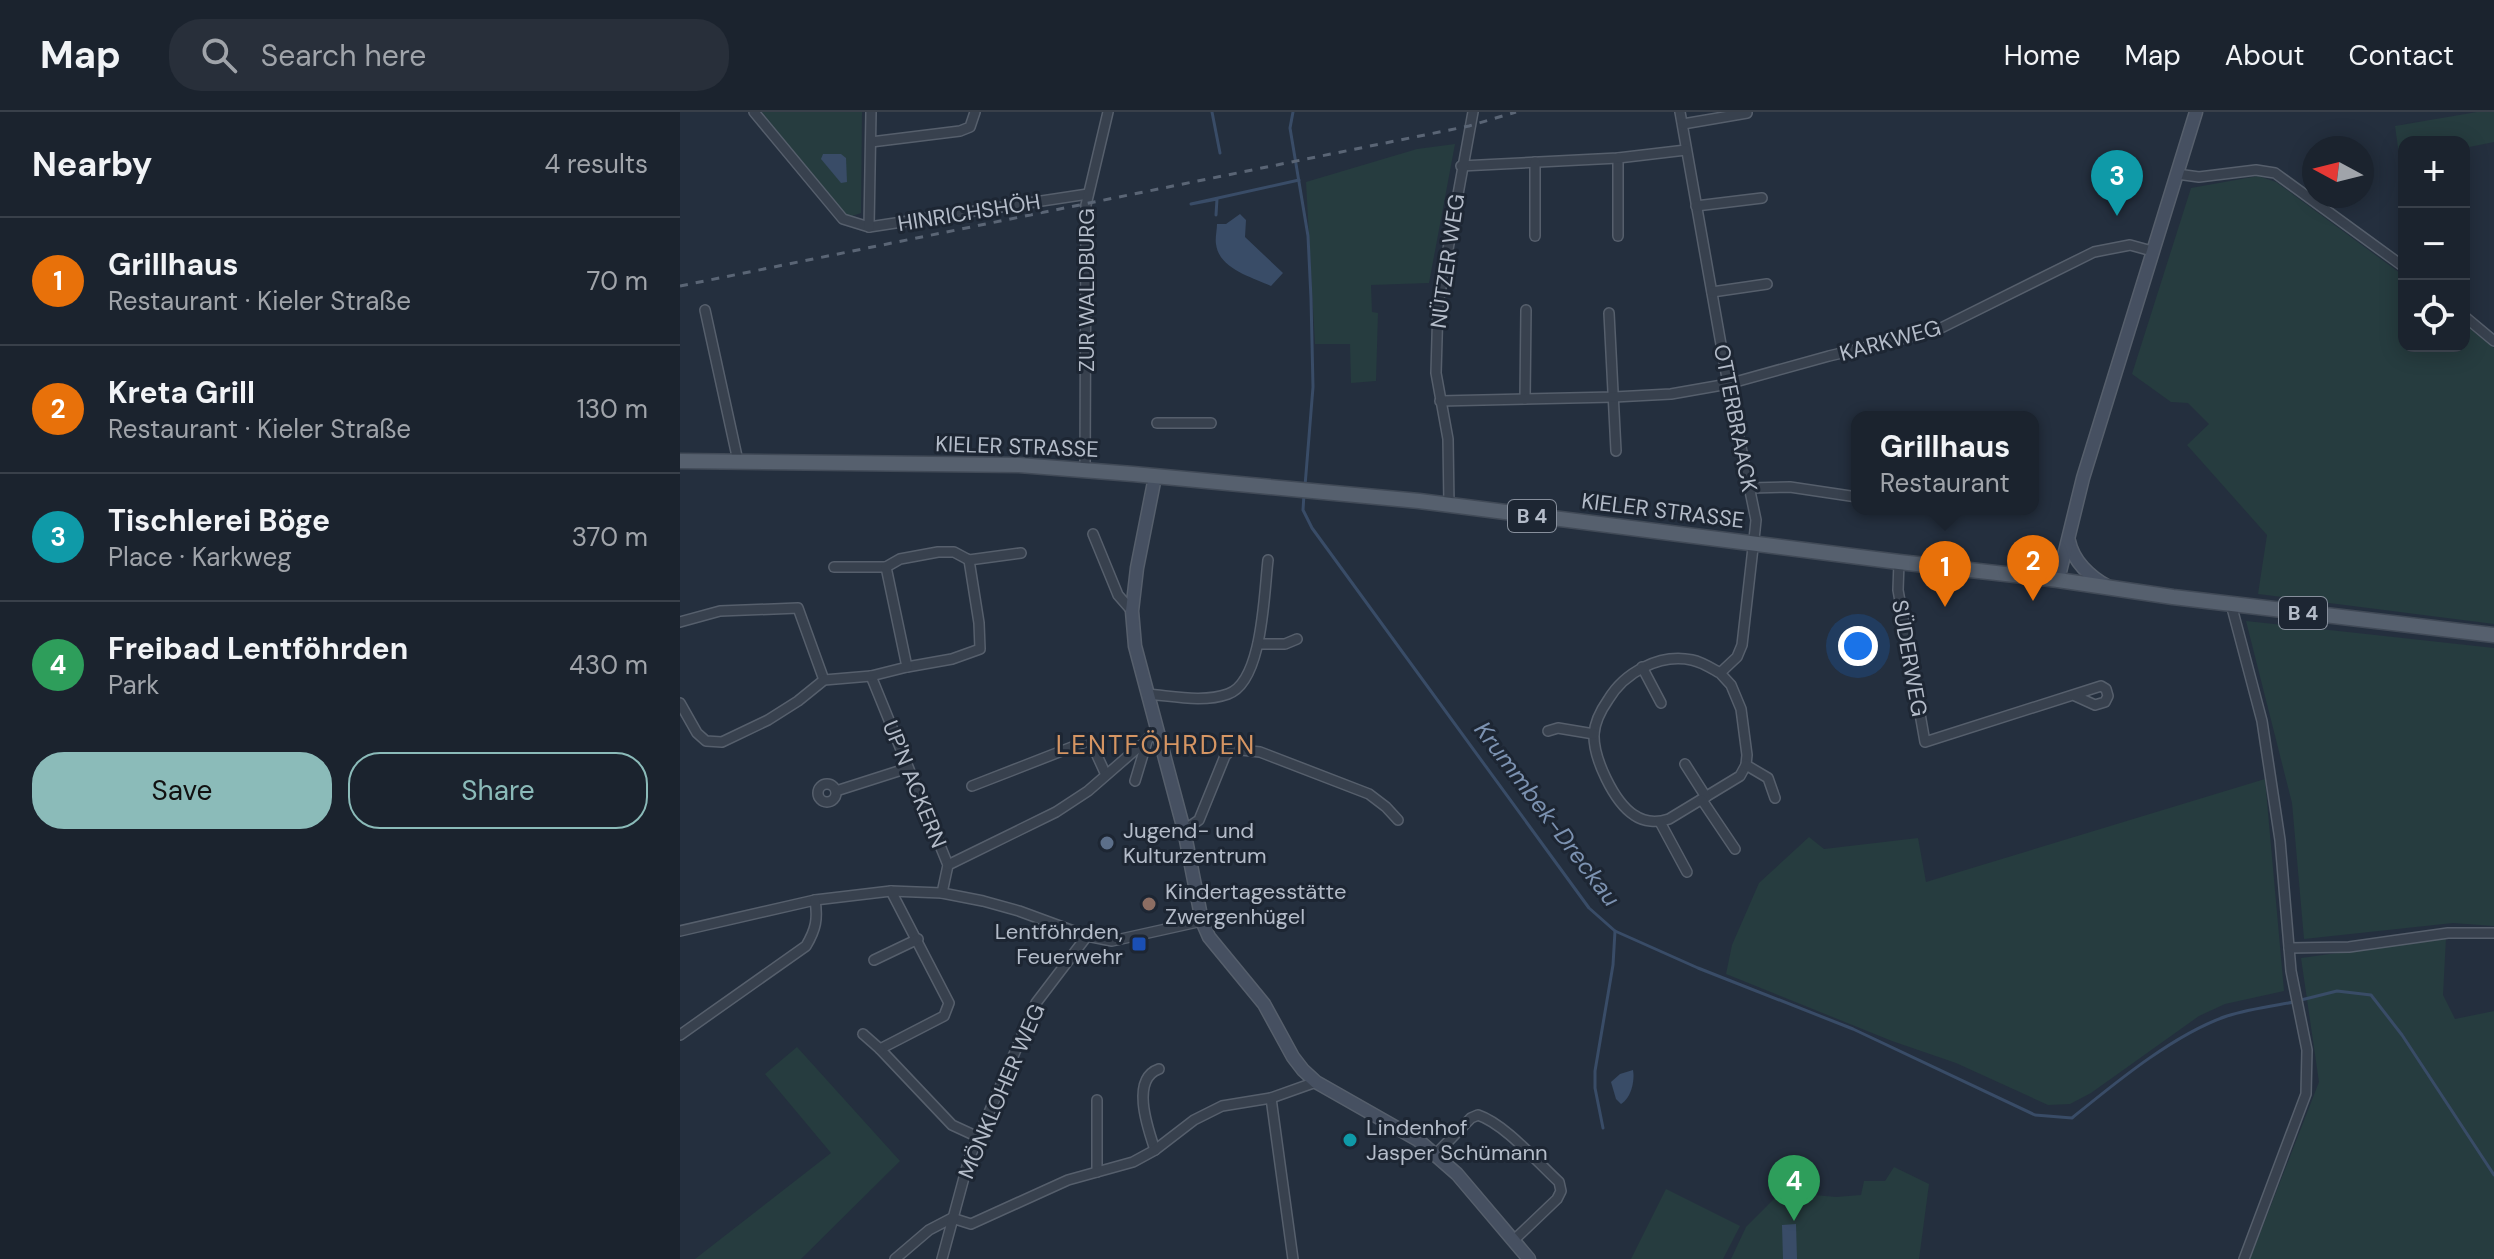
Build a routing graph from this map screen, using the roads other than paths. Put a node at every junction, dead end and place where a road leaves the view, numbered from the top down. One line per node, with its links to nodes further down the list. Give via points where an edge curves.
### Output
1 (754, 112): 19 (street, via 843,219)
2 (871, 112): 10 (street, HINRICHSHÖH)
3 (975, 112): 10 (street, via 970,127 960,131)
4 (1108, 112): 16 (street, ZUR WALDBURG)
5 (1473, 112): 14 (street, NÜTZER WEG)
6 (1680, 112): 9 (street, OTTERBRAACK)
7 (2196, 112): 15 (street)
8 (1747, 113): 9 (street)
9 (1683, 124): 11 (street, OTTERBRAACK)
10 (871, 142): 19 (street, HINRICHSHÖH)
11 (1686, 150): 12 (street); 18 (street, OTTERBRAACK)
12 (1618, 158): 13 (street); 21 (street)
13 (1535, 162): 14 (street); 20 (street)
14 (1461, 166): 34 (street, NÜTZER WEG, via 1438,304)
15 (2177, 174): 22 (street); 23 (street, via 2275,173)
16 (1088, 194): 19 (street, HINRICHSHÖH); 40 (street, ZUR WALDBURG)
17 (1762, 198): 18 (street)
18 (1696, 206): 25 (street, OTTERBRAACK)
19 (869, 227)
20 (1535, 236)
21 (1618, 236)
22 (2152, 251): 31 (street, KARKWEG, via 2130,245 2094,252 1935,331); 46 (street)
23 (2398, 263)
24 (1767, 284): 25 (street)
25 (1712, 292): 31 (street, OTTERBRAACK)
26 (705, 310): 39 (street)
27 (1526, 310): 33 (street)
28 (1609, 313): 32 (street)
29 (2470, 321): 30 (street)
30 (2494, 341)
31 (1728, 384): 32 (street, KARKWEG); 42 (street, OTTERBRAACK)
32 (1614, 397): 33 (street, KARKWEG); 37 (street)
33 (1525, 399): 34 (street, KARKWEG)
34 (1440, 401): 44 (street, NÜTZER WEG, via 1448,439)
35 (1157, 423): 36 (street)
36 (1211, 423)
37 (1616, 451)
38 (680, 461): 39 (main road, KIELER STRASSE / B 4)
39 (738, 461): 40 (main road, KIELER STRASSE / B 4)
40 (1085, 470): 41 (main road, KIELER STRASSE / B 4)
41 (1153, 476): 44 (main road, KIELER STRASSE / B 4); 57 (street)
42 (1750, 488): 43 (street, via 1790,487); 47 (street, OTTERBRAACK)
43 (1851, 496)
44 (1449, 505): 47 (main road, KIELER STRASSE / B 4)
45 (1093, 534): 57 (street, via 1118,595)
46 (2068, 538): 54 (street); 55 (street, via 2079,564)
47 (1754, 544): 51 (main road, KIELER STRASSE / B 4); 64 (street, OTTERBRAACK, via 1742,645)
48 (1021, 553): 49 (street)
49 (969, 560): 53 (street, via 938,552); 62 (street, via 980,649)
50 (1268, 560): 61 (street)
51 (1899, 562): 54 (main road, KIELER STRASSE / B 4); 68 (street, SÜDERWEG, via 1899,600 1925,742)
52 (834, 567): 53 (street)
53 (886, 567): 62 (street)
54 (2058, 580): 55 (main road, KIELER STRASSE / B 4)
55 (2112, 588): 56 (main road, KIELER STRASSE / B 4)
56 (2231, 604): 59 (main road, KIELER STRASSE / B 4); 97 (street, via 2262,721)
57 (1132, 611): 67 (street)
58 (680, 622): 66 (street, via 720,611 798,608)
59 (2494, 635)
60 (1297, 639): 61 (street)
61 (1258, 644): 67 (street, via 1252,667 1231,694)
62 (907, 667): 65 (street)
63 (1642, 667): 64 (street, via 1691,660); 70 (street); 73 (street, via 1612,693)
64 (1720, 673): 75 (street, via 1737,695)
65 (871, 676): 66 (street); 76 (street, UP'N ACKERN)
66 (824, 680): 69 (street, via 768,720 722,742 706,741 697,733)
67 (1147, 694): 72 (street)
68 (2073, 695)
69 (680, 703)
70 (1661, 703)
71 (1548, 731): 73 (street)
72 (1153, 734): 77 (street); 78 (street); 85 (street)
73 (1594, 734): 84 (street, via 1600,768 1625,808)
74 (1685, 764): 82 (street)
75 (1746, 765): 81 (street, via 1768,778); 82 (street, via 1740,776)
76 (908, 768): 80 (street); 87 (street, UP'N ACKERN)
77 (1106, 775): 79 (street, via 1090,740); 87 (street, via 1056,812)
78 (1135, 781)
79 (972, 786)
80 (836, 791)
81 (1775, 798)
82 (1704, 799): 84 (street); 86 (street)
83 (1398, 820): 85 (street, via 1369,794 1260,752 1232,749 1199,820)
84 (1660, 822): 88 (street)
85 (1184, 830): 92 (street)
86 (1735, 849)
87 (948, 865): 90 (street, UP'N ACKERN)
88 (1687, 872)
89 (891, 891): 90 (street); 91 (street); 96 (street)
90 (942, 893): 95 (street, via 1019,911)
91 (815, 900): 93 (street); 100 (street, via 815,931 806,946)
92 (1202, 921): 95 (street, via 1125,940); 103 (street, via 1214,944 1264,1004 1293,1057)
93 (680, 931)
94 (2494, 933): 97 (street)
95 (1087, 936): 106 (street, MÖNKLOHER WEG, via 1036,1003)
96 (918, 939): 98 (street); 101 (street, via 949,1003 944,1016)
97 (2289, 948): 116 (street, via 2307,1050 2306,1094)
98 (874, 960)
99 (863, 1034): 101 (street)
100 (680, 1035)
101 (880, 1049): 106 (street, via 952,1125)
102 (1159, 1069): 107 (street, via 1146,1077 1144,1102)
103 (1316, 1082): 104 (street); 108 (street)
104 (1271, 1098): 107 (street, via 1222,1106); 114 (street)
105 (1097, 1100): 109 (street)
106 (978, 1137): 110 (street, MÖNKLOHER WEG)
107 (1155, 1150): 109 (street)
108 (1435, 1155): 111 (street); 111 (street, via 1478,1115 1559,1182 1557,1199)
109 (1097, 1172): 110 (street, via 1021,1199 971,1224)
110 (952, 1218): 112 (street); 113 (street, MÖNKLOHER WEG)
111 (1514, 1240): 115 (street)
112 (895, 1259)
113 (942, 1259)
114 (1293, 1259)
115 (1529, 1259)
116 (2244, 1259)

